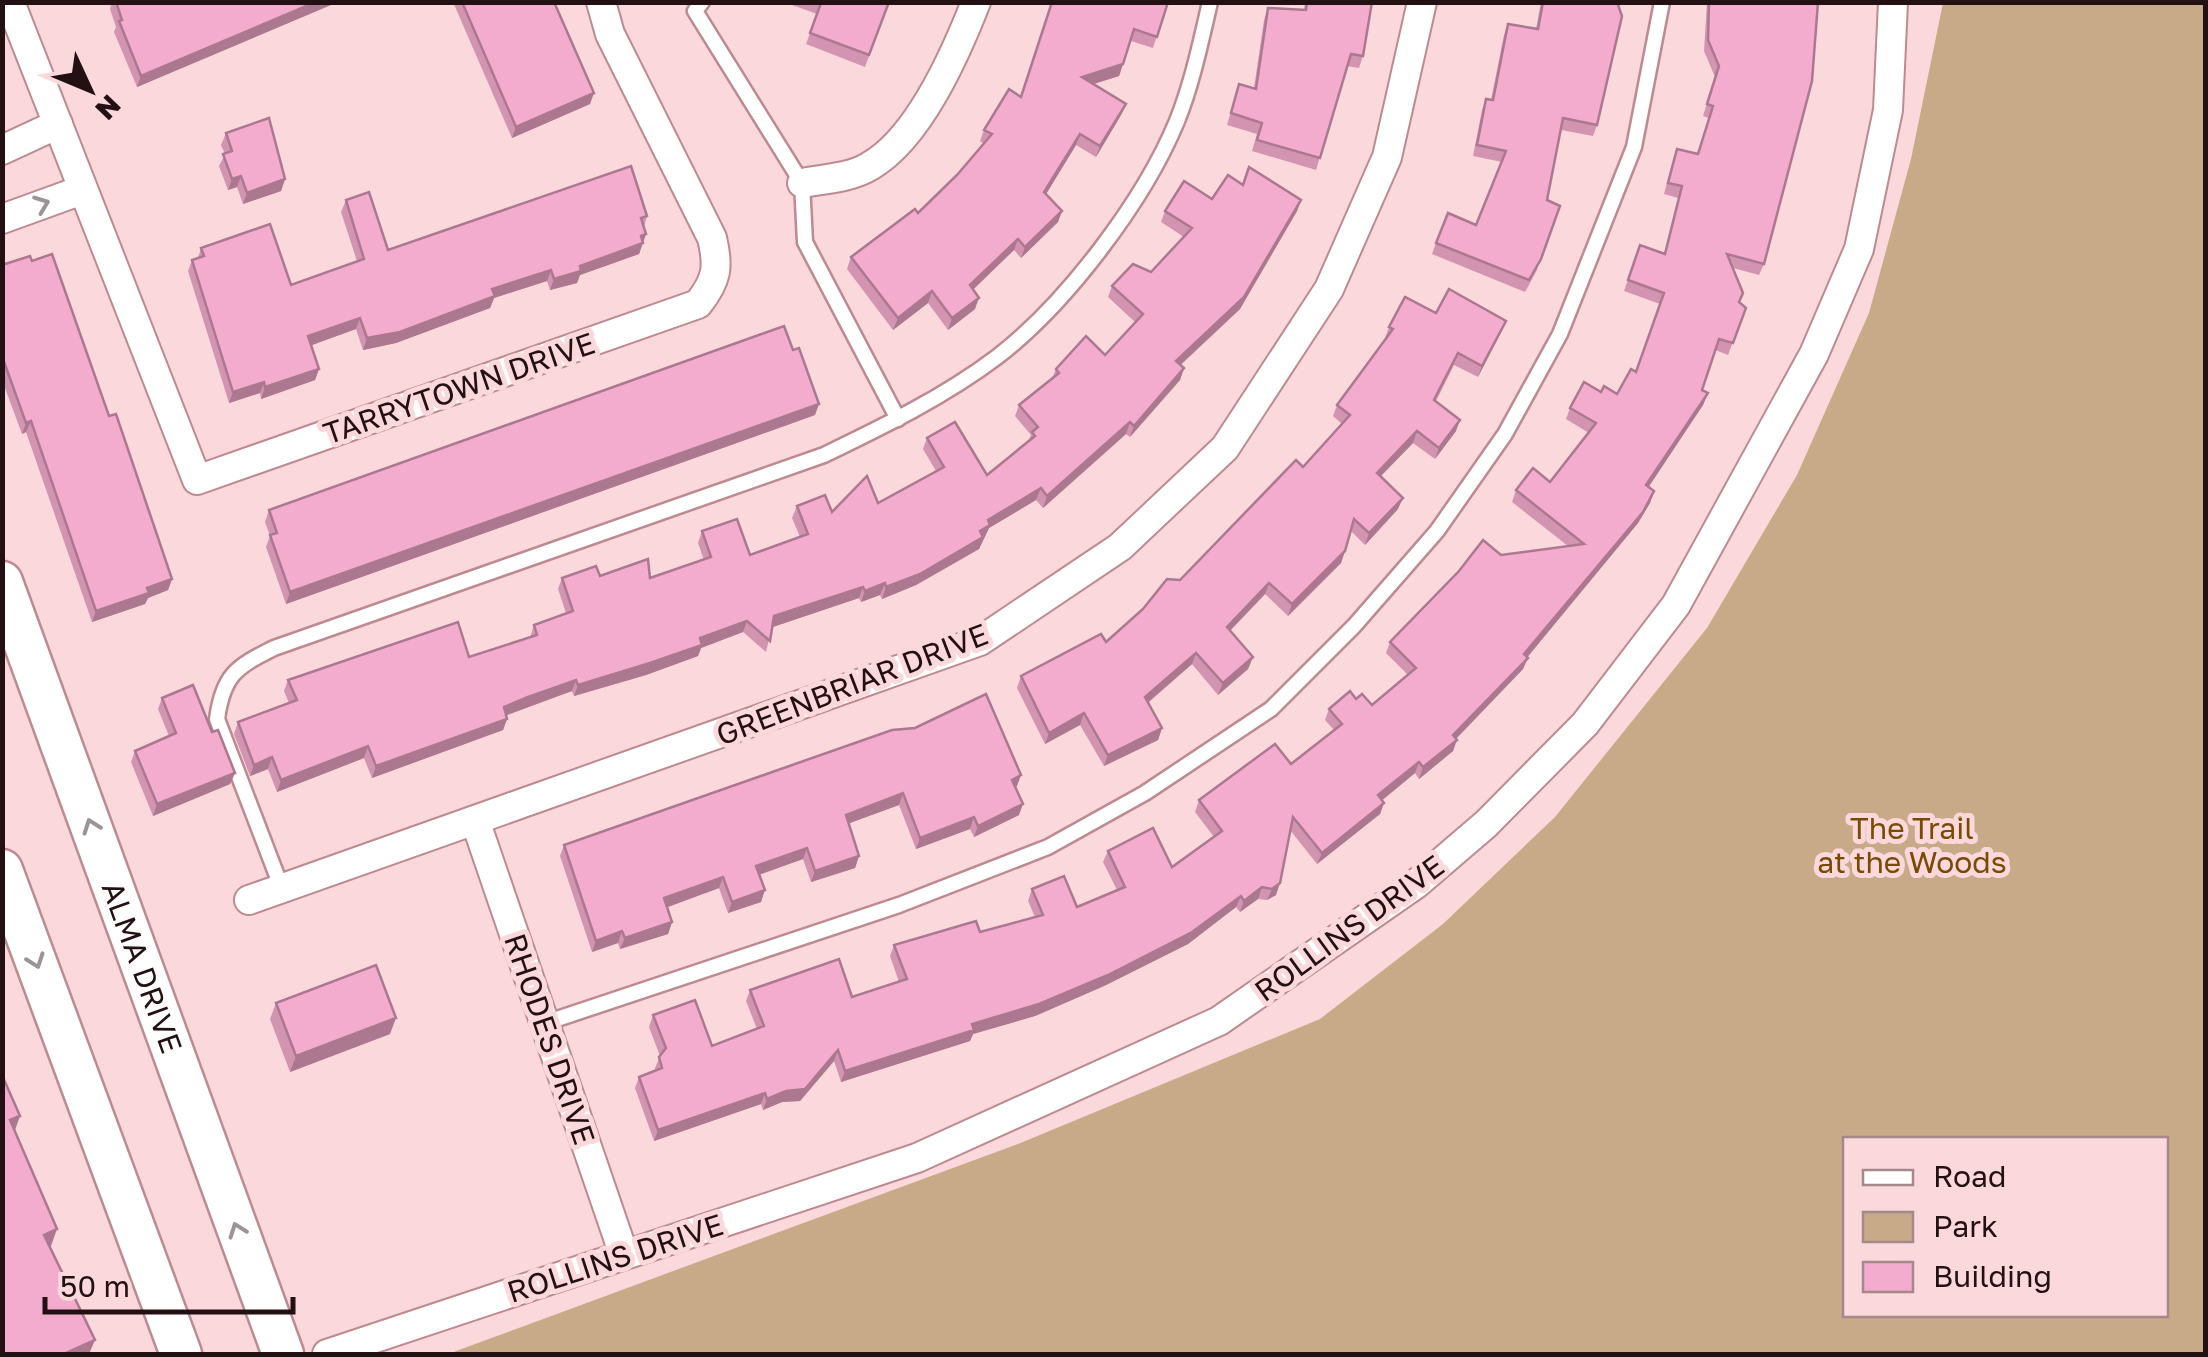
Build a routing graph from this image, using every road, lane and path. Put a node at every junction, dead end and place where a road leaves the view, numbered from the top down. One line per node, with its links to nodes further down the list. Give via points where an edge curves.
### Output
1 (10, 2): 9 (street)
2 (601, 2): 12 (street, TARRYTOWN DRIVE, via 610,34 712,238 718,264 698,304 197,480)
3 (702, 2): 11 (lane, via 695,11)
4 (976, 2): 11 (street, via 956,54 909,128 872,166)
5 (1210, 2): 14 (lane, via 1178,120 1140,192 1066,291 999,356)
6 (1422, 2): 16 (street, GREENBRIAR DRIVE, via 1388,157 1328,289 1225,448 1120,547 980,640)
7 (1662, 2): 20 (lane, via 1634,147 1560,334 1505,434 1436,532 1271,709 1145,794 1048,847 899,905)
8 (1893, 2): 21 (street, ROLLINS DRIVE, via 1888,110 1860,249 1814,354 1676,605 1584,724 1486,824 1389,906 1219,1021 917,1158)
9 (58, 124): 10 (street); 12 (street)
10 (2, 150)
11 (802, 183): 14 (lane, via 805,242)
12 (82, 190): 13 (street, one-way to 12)
13 (2, 220)
14 (898, 420): 18 (lane, via 824,456 238,666 221,692 217,719)
15 (2, 582): 23 (main road, ALMA DRIVE, one-way to 15)
16 (476, 822): 18 (street, GREENBRIAR DRIVE); 20 (street, RHODES DRIVE)
17 (2, 870): 22 (main road, one-way to 22)
18 (282, 889): 19 (street, GREENBRIAR DRIVE)
19 (249, 900)
20 (545, 1023): 21 (street, RHODES DRIVE)
21 (624, 1255): 24 (street, ROLLINS DRIVE)
22 (181, 1354)
23 (283, 1354)
24 (327, 1354)

